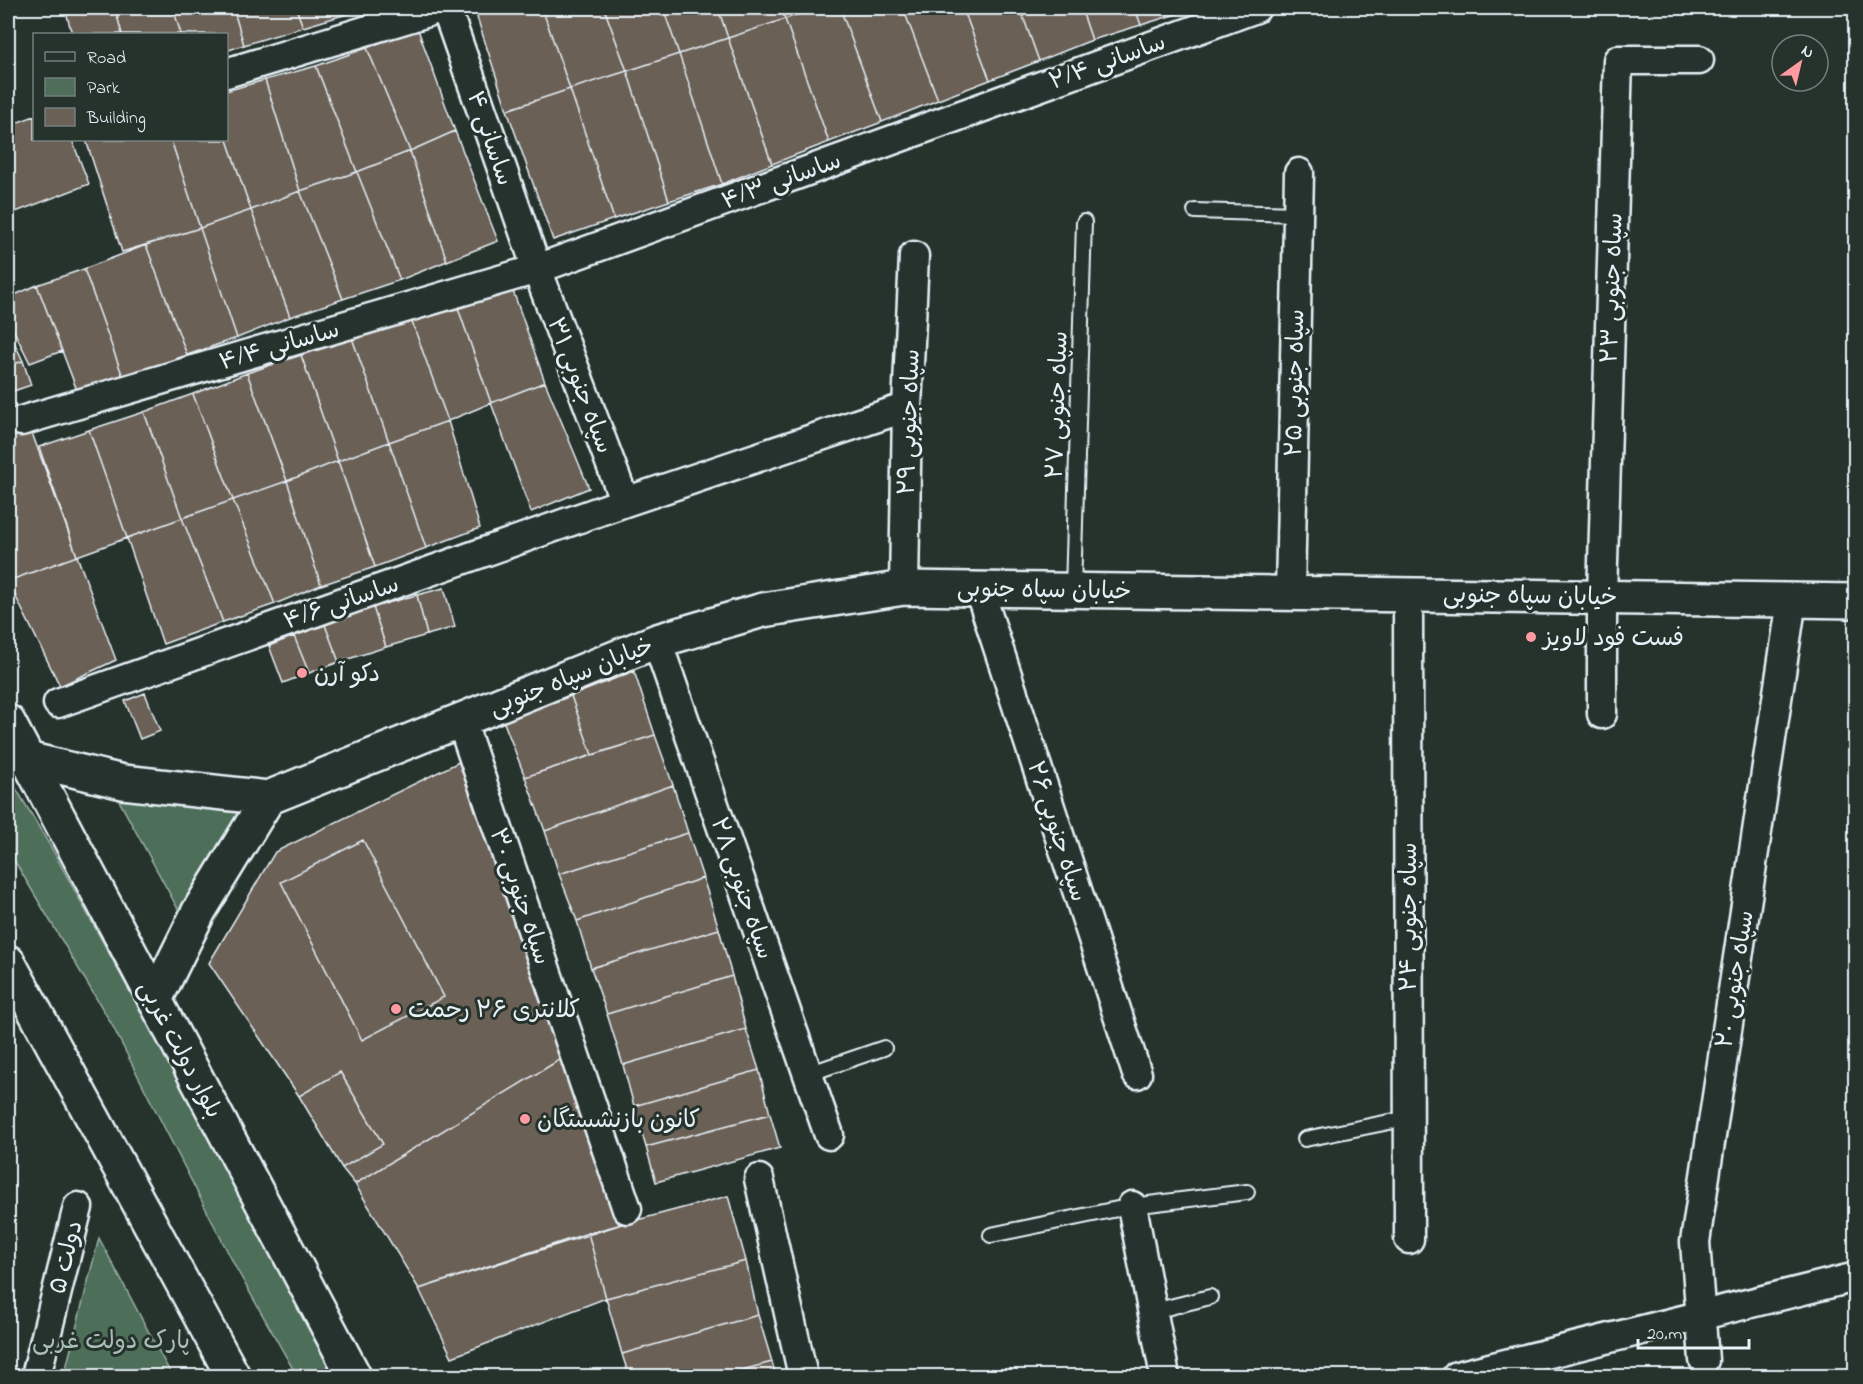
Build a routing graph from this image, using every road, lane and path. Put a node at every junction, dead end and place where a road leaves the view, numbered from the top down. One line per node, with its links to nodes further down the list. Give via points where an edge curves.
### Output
1 (441, 8): 5 (street)
2 (446, 8): 12 (street, ۴ ساسانی)
3 (1256, 8): 6 (street, ۲/۴ ساسانی)
4 (1699, 60): 21 (street, ۲۳ سپاه جنوبی, via 1618,60)
5 (228, 73)
6 (1026, 90): 12 (street, ۴/۳ ساسانی)
7 (1299, 173): 9 (street, ۲۵ سپاه جنوبی)
8 (1195, 211): 9 (lane)
9 (1298, 214): 19 (street, ۲۵ سپاه جنوبی)
10 (1084, 222): 18 (lane, ۲۷ سپاه جنوبی)
11 (914, 256): 13 (street, ۲۹ سپاه جنوبی)
12 (537, 269): 14 (street, ۴/۴ ساسانی); 15 (street, ۳۱ سپاه جنوبی)
13 (908, 407): 15 (street, ۴/۶ ساسانی); 16 (street, ۲۹ سپاه جنوبی)
14 (21, 421)
15 (625, 502): 25 (street, ۴/۶ ساسانی)
16 (904, 588): 17 (street, خیابان سپاه جنوبی); 24 (street, خیابان سپاه جنوبی, via 763,610)
17 (979, 589): 18 (street, خیابان سپاه جنوبی); 35 (street, ۲۶ سپاه جنوبی)
18 (1073, 590): 19 (street, خیابان سپاه جنوبی)
19 (1290, 592): 20 (street, خیابان سپاه جنوبی)
20 (1408, 594): 21 (street, خیابان سپاه جنوبی); 36 (street, ۲۴ سپاه جنوبی)
21 (1602, 596): 22 (street, خیابان سپاه جنوبی); 26 (street)
22 (1792, 600): 23 (street, خیابان سپاه جنوبی); 49 (street, ۲۰ سپاه جنوبی, via 1695,1242)
23 (1856, 601)
24 (657, 641): 27 (street, خیابان سپاه جنوبی); 34 (street, ۲۸ سپاه جنوبی)
25 (58, 702)
26 (1602, 714)
27 (461, 720): 30 (street, خیابان سپاه جنوبی); 43 (street, ۳۰ سپاه جنوبی)
28 (8, 722): 29 (street, بلوار دولت غربی)
29 (27, 759): 30 (street, via 123,782); 32 (street, بلوار دولت غربی)
30 (268, 798): 32 (street, via 199,911)
31 (8, 962): 53 (street)
32 (155, 1000): 54 (street, بلوار دولت غربی)
33 (884, 1048): 34 (lane)
34 (807, 1074): 37 (street, ۲۸ سپاه جنوبی)
35 (1137, 1074)
36 (1409, 1118): 38 (lane); 45 (street, ۲۴ سپاه جنوبی)
37 (829, 1135)
38 (1305, 1139)
39 (759, 1179): 55 (street)
40 (1247, 1192): 41 (lane)
41 (1132, 1206): 44 (lane); 48 (street)
42 (78, 1207): 52 (street, ۵ دولت)
43 (627, 1209)
44 (991, 1235)
45 (1409, 1239)
46 (1856, 1277): 49 (street)
47 (1210, 1297): 48 (lane)
48 (1154, 1311): 56 (street)
49 (1699, 1316): 50 (street, ۲۰ سپاه جنوبی); 51 (street)
50 (1704, 1360)
51 (1464, 1376)
52 (36, 1377)
53 (233, 1377)
54 (354, 1377)
55 (803, 1377)
56 (1165, 1377)

